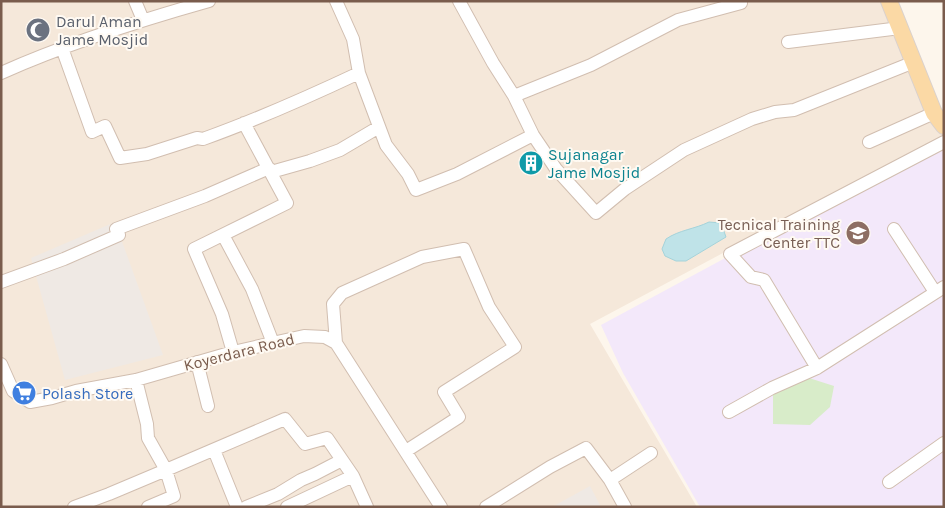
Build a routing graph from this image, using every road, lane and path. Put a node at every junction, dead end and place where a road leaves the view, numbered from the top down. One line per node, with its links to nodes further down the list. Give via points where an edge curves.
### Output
1 (135, 1): 7 (street)
2 (208, 1): 7 (street)
3 (336, 1): 13 (street, via 353,38)
4 (459, 1): 14 (street, via 492,63)
5 (889, 1): 8 (main road)
6 (741, 3): 14 (street, via 678,20 591,65)
7 (143, 20): 10 (street)
8 (900, 28): 9 (street); 11 (main road)
9 (788, 42)
10 (62, 48): 12 (street); 16 (street, via 92,132 105,126 120,158 203,138)
11 (914, 62): 15 (main road); 18 (street, via 794,110 752,119 684,150 625,189 596,213 556,169)
12 (1, 73)
13 (359, 73): 16 (street); 17 (street)
14 (514, 96): 18 (street)
15 (939, 119): 19 (street)
16 (244, 122): 21 (street)
17 (379, 127): 18 (street, via 386,145 416,190 457,174); 21 (street, via 340,150)
18 (533, 134)
19 (869, 142)
20 (944, 142): 31 (street, via 730,254 751,276 764,280)
21 (270, 170): 23 (street, via 288,203); 24 (street, via 116,229 119,235)
22 (894, 229): 25 (street)
23 (223, 235): 26 (street, via 252,289); 28 (street, via 194,248 222,314)
24 (1, 282)
25 (940, 289): 31 (street)
26 (273, 343): 27 (street, Koyerdara Road, via 304,336 325,337); 28 (street, Koyerdara Road)
27 (336, 343): 38 (street); 38 (street, via 333,304 342,293 422,257 464,249 489,307 515,348 444,392 459,417)
28 (233, 352): 29 (street, Koyerdara Road)
29 (197, 362): 32 (street, Koyerdara Road); 34 (street)
30 (1, 364): 33 (street, Koyerdara Road)
31 (818, 368): 35 (street)
32 (136, 380): 33 (street, Koyerdara Road, via 30,402); 41 (street, via 148,438)
33 (4, 383)
34 (208, 406)
35 (729, 412)
36 (944, 443): 44 (street)
37 (214, 450): 40 (street, via 285,419 305,444 327,438); 41 (street); 48 (street)
38 (406, 451): 51 (street)
39 (650, 453): 43 (street)
40 (342, 460): 42 (street); 49 (street)
41 (166, 470): 46 (street); 47 (street, via 174,496)
42 (353, 476): 45 (street); 50 (street)
43 (610, 480): 52 (street, via 586,448); 53 (street)
44 (889, 482)
45 (365, 506)
46 (74, 507)
47 (148, 507)
48 (237, 507)
49 (246, 507)
50 (287, 507)
51 (442, 507)
52 (486, 507)
53 (626, 507)

